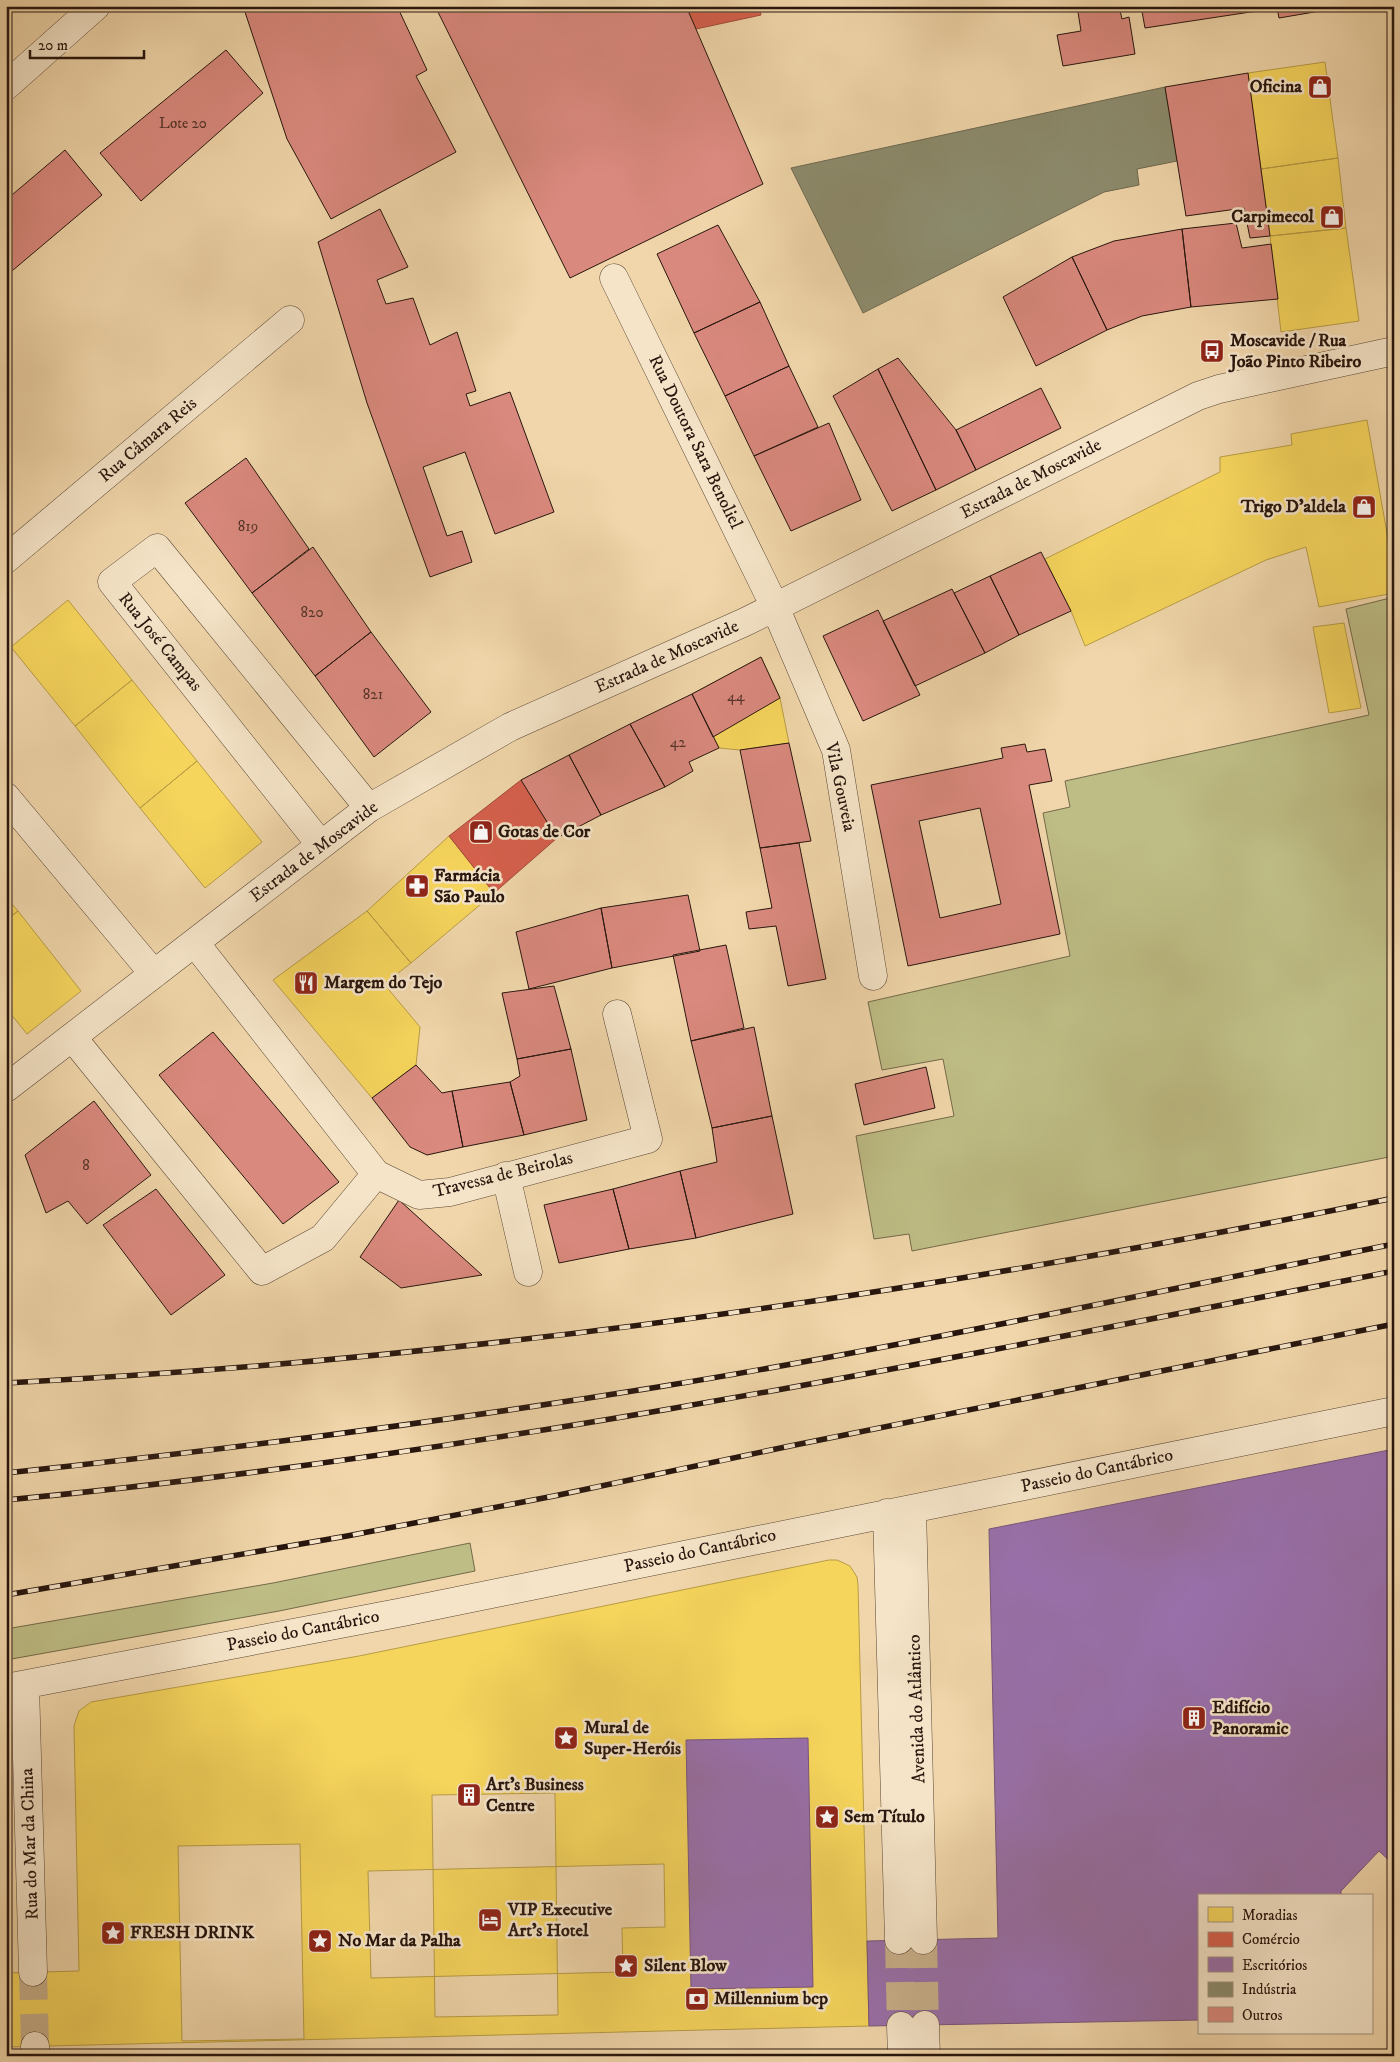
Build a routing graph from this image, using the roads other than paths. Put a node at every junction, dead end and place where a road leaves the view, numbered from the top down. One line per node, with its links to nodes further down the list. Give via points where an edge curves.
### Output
1 (96, 6): 2 (street)
2 (6, 86)
3 (614, 278): 7 (street, Rua Doutora Sara Benoliel)
4 (290, 320): 6 (street, Rua Câmara Reis)
5 (1390, 355): 7 (street, Estrada de Moscavide, via 1198,396)
6 (6, 559)
7 (775, 607): 9 (street, Estrada de Moscavide, via 510,727); 13 (street, Vila Gouveia, via 836,750)
8 (6, 797): 12 (street)
9 (369, 808): 10 (street, Estrada de Moscavide); 10 (street, Rua José Campas, via 156,548 112,582)
10 (321, 844): 11 (street, Estrada de Moscavide)
11 (195, 943): 12 (street, Estrada de Moscavide); 17 (street, Travessa de Beirolas)
12 (154, 974): 15 (street, Estrada de Moscavide)
13 (874, 976)
14 (617, 1014): 18 (street, Travessa de Beirolas, via 648,1139)
15 (72, 1037): 16 (street, Estrada de Moscavide); 17 (street, via 262,1271 323,1238)
16 (6, 1088)
17 (376, 1174): 18 (street, Travessa de Beirolas, via 419,1196 450,1192)
18 (506, 1176): 19 (street)
19 (528, 1272)
20 (1394, 1411): 21 (street, Passeio do Cantábrico)
21 (899, 1511): 22 (street, Passeio do Cantábrico); 23 (street, Avenida do Atlântico)
22 (16, 1687): 24 (street, Rua do Mar da China)
23 (911, 1940)
24 (33, 1972)
25 (902, 2056): 26 (street, via 913,2025)
26 (926, 2056)

